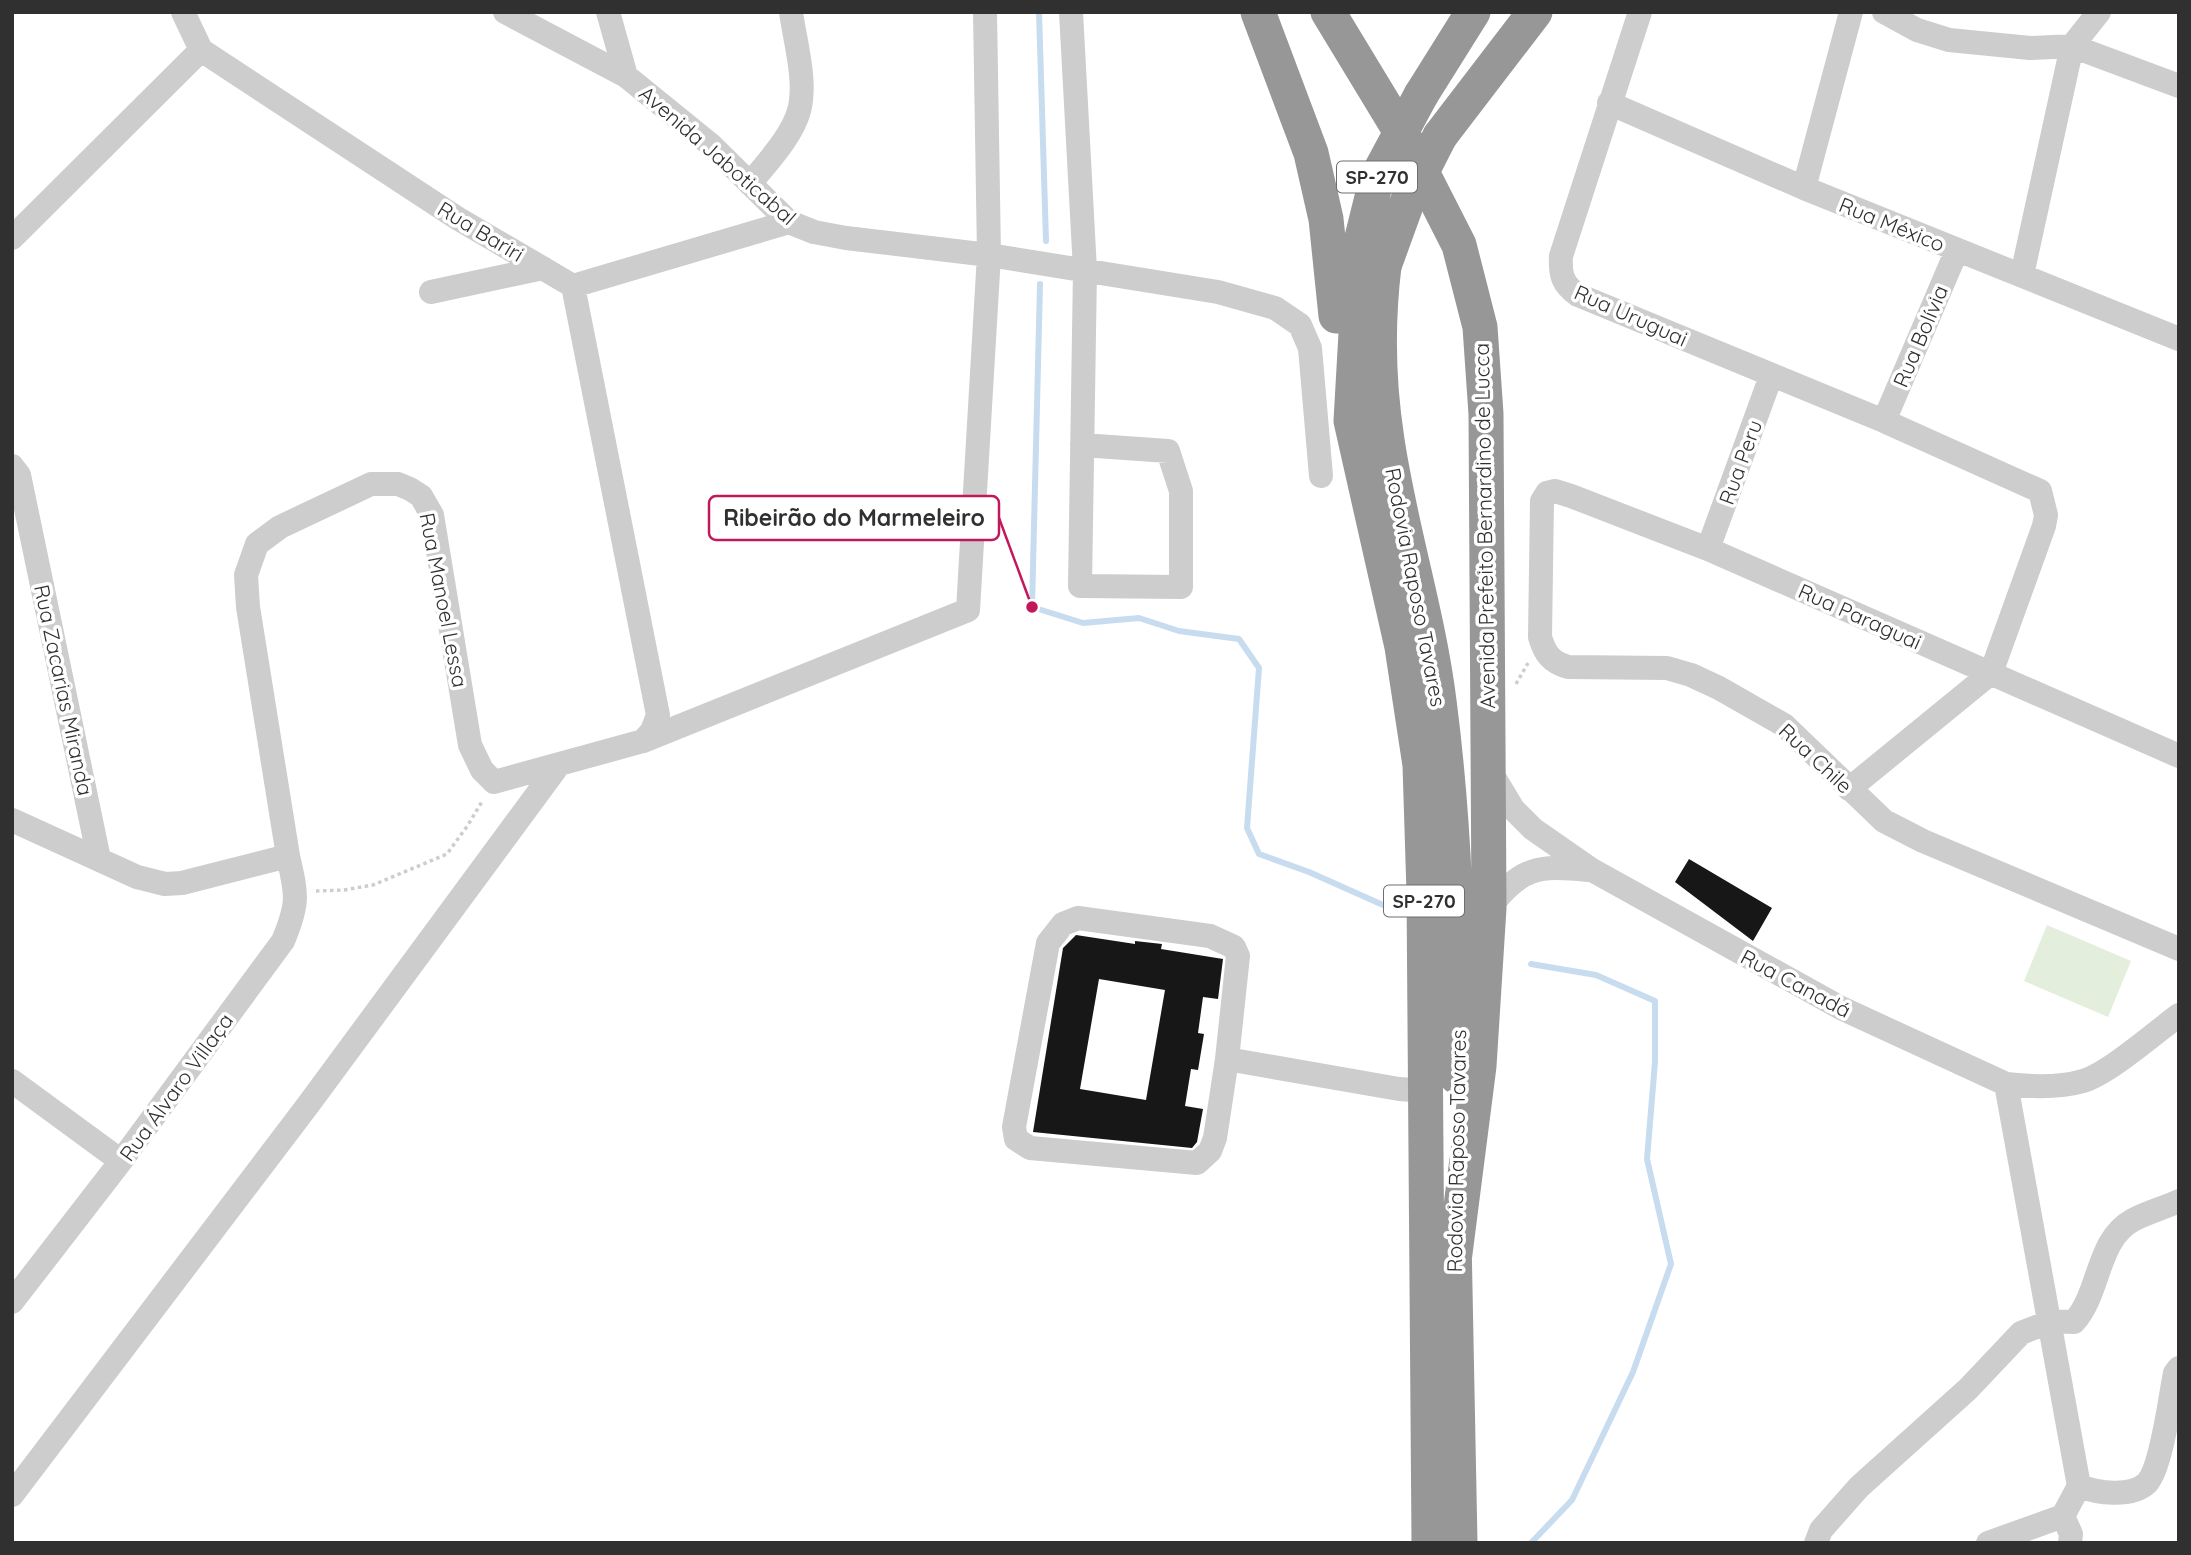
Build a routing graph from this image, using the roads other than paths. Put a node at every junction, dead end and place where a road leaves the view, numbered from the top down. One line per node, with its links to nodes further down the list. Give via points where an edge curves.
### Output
1 (183, 12): 16 (street)
2 (505, 12): 17 (street, Avenida Jaboticabal)
3 (608, 12): 17 (street)
4 (791, 12): 20 (street, via 801,81 799,110 785,139)
5 (985, 12): 25 (street)
6 (1071, 12): 28 (street)
7 (1258, 12): 34 (highway, via 1314,166 1326,219)
8 (1328, 12): 46 (highway, Avenida Prefeito Bernardino de Lucca, via 1405,139 1459,244 1480,327 1486,414)
9 (1473, 12): 26 (highway, Rodovia Raposo Tavares / SP-270, bridge, via 1377,177)
10 (1535, 12): 26 (highway, Rodovia Raposo Tavares / SP-270, bridge, via 1440,136)
11 (1640, 12): 19 (street, Rua Uruguai)
12 (1851, 12): 21 (street)
13 (1884, 12): 15 (street, via 1917,30 1950,40 2030,48)
14 (2099, 12): 15 (street)
15 (2072, 46): 18 (street); 29 (street)
16 (201, 50): 23 (street); 27 (street, Rua Bariri, via 457,218)
17 (625, 76): 20 (street, Avenida Jaboticabal, via 711,145)
18 (2179, 86)
19 (1609, 103): 21 (street, Rua México); 33 (street, Rua Uruguai, via 1561,256 1564,282 1578,295)
20 (750, 184): 22 (street, Avenida Jaboticabal)
21 (1804, 188): 24 (street, Rua México)
22 (789, 222): 25 (street, Avenida Jaboticabal, via 846,238); 30 (street)
23 (12, 238)
24 (1957, 250): 29 (street, Rua México); 35 (street, Rua Bolívia)
25 (989, 255): 28 (street, Avenida Jaboticabal); 43 (street, via 968,610)
26 (1370, 266): 34 (highway, Rodovia Raposo Tavares / SP-270, via 1358,298); 62 (highway, Rodovia Raposo Tavares / SP-270, via 1379,307 1387,441 1426,618 1439,702 1453,860 1458,1049)
27 (543, 268): 30 (street, Rua Bariri); 31 (street)
28 (1085, 270): 36 (street); 38 (street, via 1217,292 1275,308 1300,325 1310,348)
29 (2022, 275): 32 (street, Rua México)
30 (573, 286): 43 (street, via 658,715)
31 (431, 292)
32 (2179, 339)
33 (1771, 376): 35 (street, Rua Uruguai); 40 (street, Rua Peru)
34 (1351, 421): 58 (highway, Rodovia Raposo Tavares / SP-270, via 1402,647 1420,765)
35 (1884, 421): 42 (street, Rua Uruguai, via 2040,491 2044,526)
36 (1082, 445): 36 (street, via 1080,586 1181,587 1181,491 1168,451)
37 (12, 466): 39 (street, Rua Zacarias Miranda, via 19,475)
38 (1321, 476)
39 (21, 521): 50 (street, Rua Zacarias Miranda)
40 (1708, 550): 41 (street, Rua Paraguai, via 1563,493 1547,493 1542,502); 42 (street, Rua Paraguai)
41 (1541, 641): 47 (street, Rua Chile, via 1557,664 1568,667 1667,668 1700,679 1784,725)
42 (1990, 673): 44 (street, Rua Paraguai); 47 (street)
43 (643, 741): 45 (street)
44 (2179, 756)
45 (558, 766): 49 (street, Rua Manoel Lessa, via 494,782 482,770 470,745 432,515 421,496 410,489 372,484 280,527 257,544 246,575); 67 (street)
46 (1489, 769): 51 (street, Rua Canadá, via 1513,809 1533,829); 52 (highway, Avenida Prefeito Bernardino de Lucca)
47 (1849, 789): 53 (street, Rua Chile, via 1884,821 1923,841)
48 (12, 820): 50 (street)
49 (288, 856): 50 (street, via 165,884); 59 (street, Rua Álvaro Villaça, via 296,892 284,941)
50 (99, 859)
51 (1591, 870): 52 (street, via 1537,870 1508,884); 57 (street, Rua Canadá, via 1841,1009)
52 (1489, 908): 62 (highway, Avenida Prefeito Bernardino de Lucca, via 1479,1066)
53 (2179, 949)
54 (2179, 1015): 57 (street, Rua Canadá, via 2085,1081 2034,1088)
55 (1227, 1059): 55 (street, via 1215,1138 1210,1151 1197,1163 1030,1149 1016,1139 1014,1127 1048,943 1063,924 1078,918 1210,936 1234,947 1238,956); 58 (street)
56 (12, 1081): 59 (street)
57 (2007, 1084): 64 (street)
58 (1426, 1091): 69 (highway, Rodovia Raposo Tavares / SP-270)
59 (121, 1161): 63 (street, Rua Álvaro Villaça)
60 (2170, 1205): 61 (street); 64 (street, via 2131,1221 2110,1242 2092,1293 2074,1322)
61 (2179, 1227)
62 (1454, 1261): 70 (highway, Rodovia Raposo Tavares / SP-270)
63 (12, 1302)
64 (2051, 1321): 66 (street); 71 (street, via 2021,1333 1968,1389 1859,1486 1821,1530)
65 (2179, 1368): 66 (street, via 2158,1463 2148,1482 2134,1491 2095,1492)
66 (2079, 1486): 68 (street)
67 (12, 1495)
68 (2063, 1517): 72 (street); 73 (street)
69 (1429, 1543)
70 (1460, 1543)
71 (1816, 1543)
72 (1988, 1543)
73 (2070, 1543)

